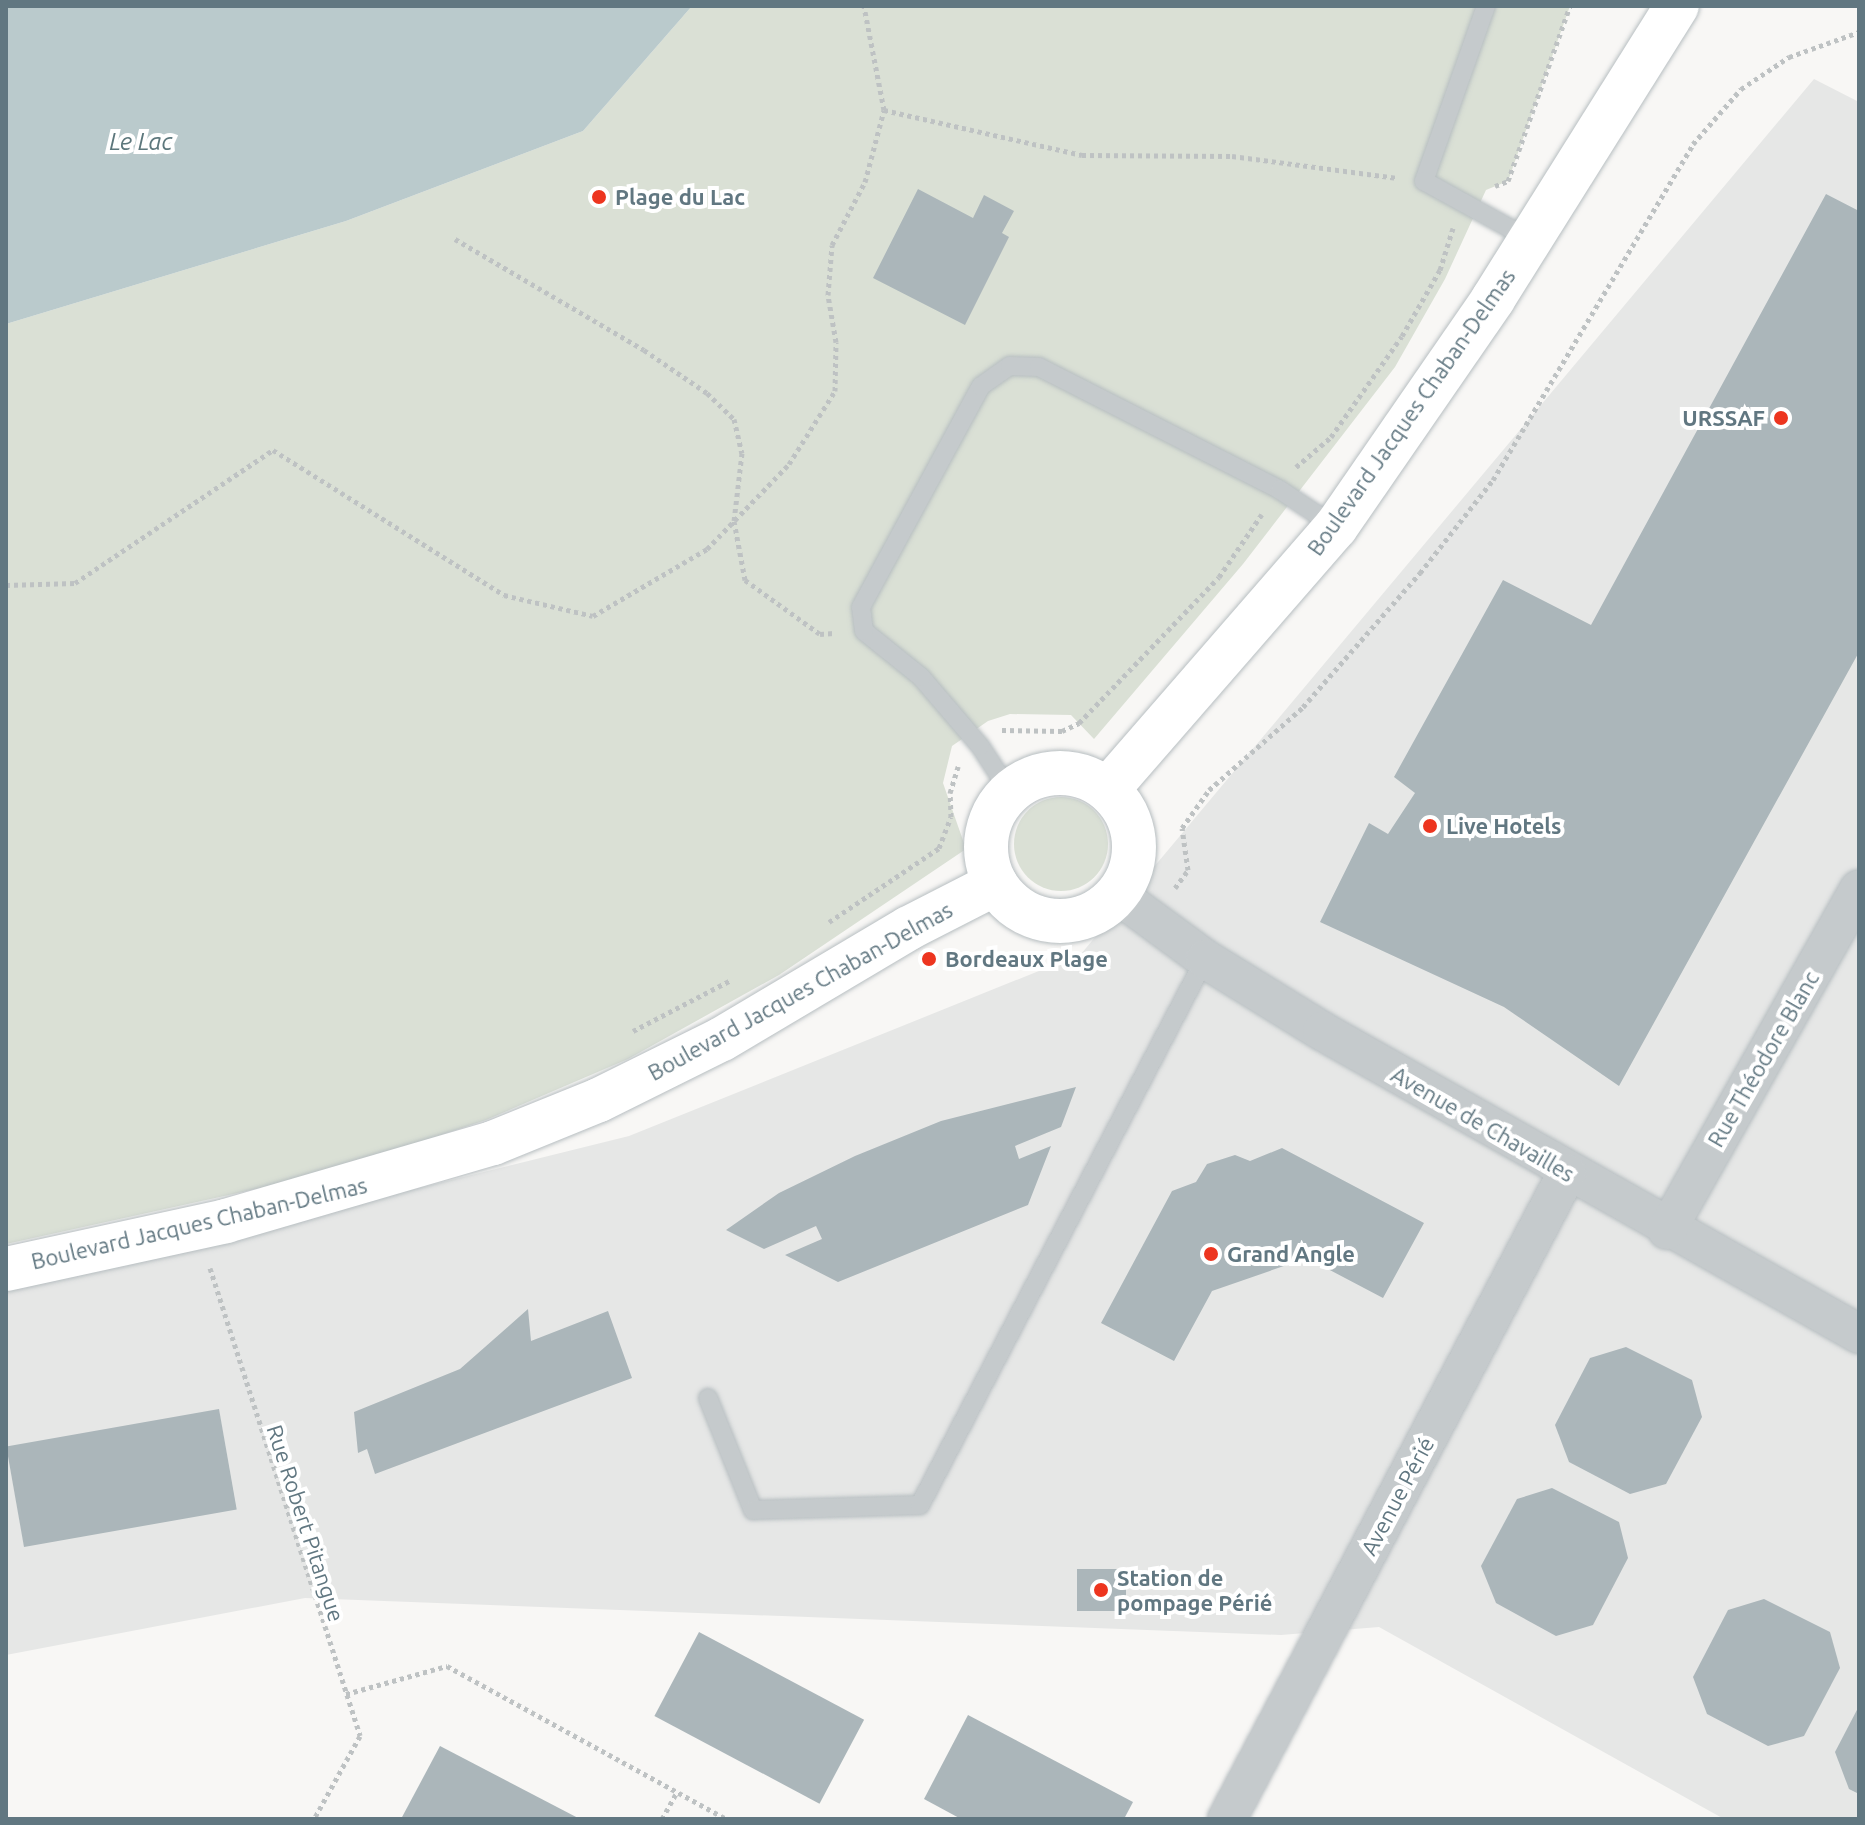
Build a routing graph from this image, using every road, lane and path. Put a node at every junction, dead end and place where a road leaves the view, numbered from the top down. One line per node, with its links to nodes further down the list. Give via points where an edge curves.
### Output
1 (864, 6): 6 (path)
2 (1486, 6): 7 (lane)
3 (1570, 6): 8 (path, via 1508,181)
4 (1677, 6): 10 (main road, Boulevard Jacques Chaban-Delmas)
5 (1859, 32): 22 (path, via 1789,57 1741,89 1693,144 1493,480 1303,707 1209,790 1182,828 1188,870)
6 (884, 110): 7 (path, via 1082,155 1232,156); 12 (path, via 865,182 832,245 828,295 836,342 835,391 789,464)
7 (1424, 181): 8 (lane)
8 (1460, 201): 10 (lane); 11 (path, via 1440,270 1402,336 1331,437 1295,468)
9 (455, 239): 12 (path, via 644,350 707,393 734,419 742,453)
10 (1529, 239): 13 (main road, Boulevard Jacques Chaban-Delmas)
11 (1280, 490): 13 (lane); 15 (lane, via 1039,367 1010,366 981,386 861,607); 16 (path, via 1219,577 1079,723 1062,731 1008,728)
12 (734, 521): 14 (path, via 707,549 593,616 504,595 273,450 75,583); 15 (path, via 745,580 820,634)
13 (1336, 527): 17 (main road, Boulevard Jacques Chaban-Delmas)
14 (6, 585)
15 (864, 631): 16 (lane, via 921,677)
16 (980, 746): 18 (lane); 23 (path, via 960,762 953,777 951,817 939,848)
17 (1108, 789): 18 (main road, via 1076,774 1053,775); 21 (main road, via 1127,812 1135,840 1132,869)
18 (1010, 792): 19 (main road, via 991,819 985,852)
19 (995, 884): 21 (main road, via 1020,910 1053,922 1089,917); 28 (main road, Boulevard Jacques Chaban-Delmas, via 909,928 722,1039 599,1100 493,1143 364,1185)
20 (1859, 889): 29 (street, Rue Théodore Blanc)
21 (1118, 895): 24 (street, Avenue de Chavailles)
22 (1170, 896)
23 (825, 924)
24 (1205, 959): 27 (street, Avenue de Chavailles); 32 (lane, via 920,1505 753,1510)
25 (736, 977): 26 (path)
26 (619, 1038)
27 (1567, 1173): 29 (street, Avenue de Chavailles); 38 (street, Avenue Périé)
28 (197, 1227): 30 (main road, Boulevard Jacques Chaban-Delmas); 33 (path, Rue Robert Pitangue)
29 (1667, 1230): 31 (street, Avenue de Chavailles)
30 (6, 1269)
31 (1859, 1334)
32 (708, 1398)
33 (346, 1694): 34 (path, via 447,1666); 35 (path, Rue Robert Pitangue, via 360,1736)
34 (677, 1792): 36 (path); 37 (path)
35 (314, 1819)
36 (662, 1819)
37 (727, 1819)
38 (1227, 1819)

